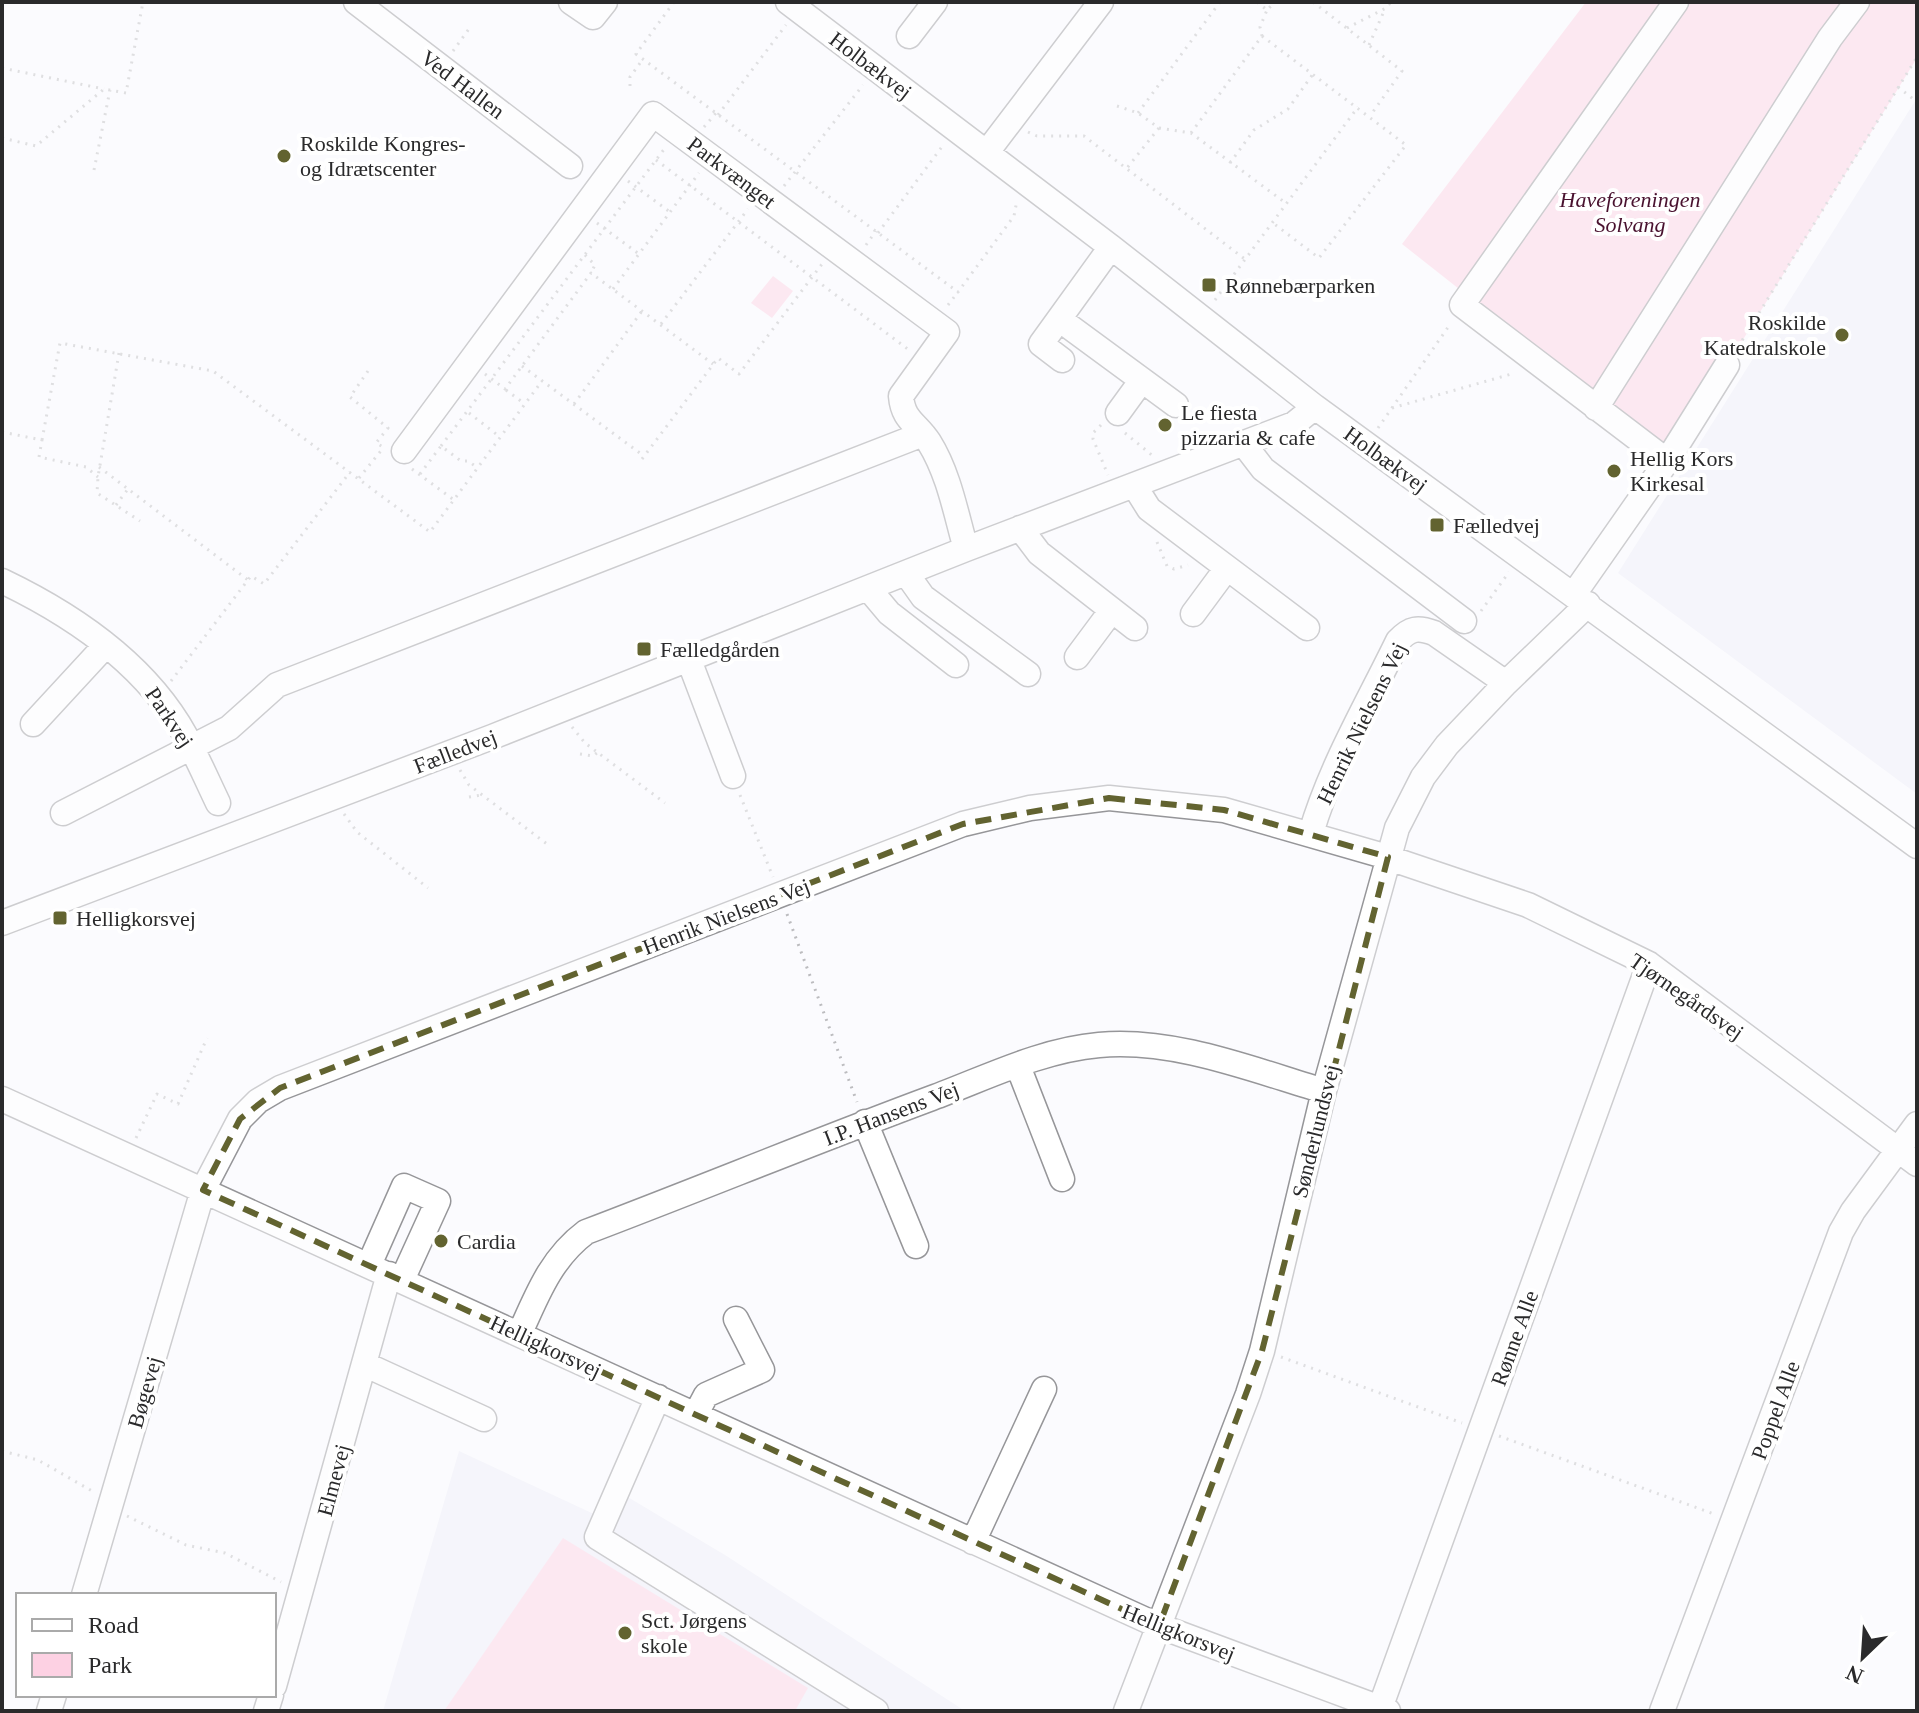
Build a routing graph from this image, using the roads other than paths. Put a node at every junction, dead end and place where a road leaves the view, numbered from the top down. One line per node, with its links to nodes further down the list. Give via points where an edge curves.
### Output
1 (356, 2): 11 (street, Ved Hallen)
2 (571, 2): 3 (street, via 593,17)
3 (605, 2)
4 (935, 2): 9 (street)
5 (1101, 2): 10 (street)
6 (1676, 2): 19 (street, via 1462,305)
7 (1857, 2): 19 (street)
8 (793, 6): 10 (street, Holbækvej)
9 (909, 36)
10 (987, 152): 12 (street, Holbækvej)
11 (570, 166)
12 (1111, 247): 13 (street); 18 (street, Holbækvej)
13 (1059, 319): 14 (street, via 1041,344); 16 (street)
14 (1062, 360)
15 (1727, 365): 24 (street)
16 (1142, 380): 17 (street); 20 (street)
17 (1176, 405)
18 (1315, 407): 22 (street, Fælledvej, via 1298,422); 32 (street, Holbækvej)
19 (1596, 408): 24 (street)
20 (1116, 423)
21 (923, 434): 23 (street, Parkvænget, via 902,412 901,396 947,332 653,114 469,363); 27 (street, Parkvænget, via 940,464); 45 (street, via 277,685 229,728)
22 (1243, 443): 25 (street, Fælledvej); 35 (street, via 1263,469)
23 (393, 449)
24 (1667, 461): 32 (street, Sønderlundsvej)
25 (1124, 488): 26 (street, Fælledvej); 28 (street)
26 (1020, 528): 27 (street, Fælledvej); 33 (street, via 1039,553)
27 (966, 549): 29 (street, Fælledvej)
28 (1227, 568): 34 (street); 37 (street)
29 (906, 573): 31 (street, Fælledvej); 42 (street, via 923,597)
30 (2, 581): 38 (street, Parkvej, via 69,617)
31 (868, 588): 40 (street, Fælledvej); 41 (street, via 889,613)
32 (1581, 599): 43 (street, Sønderlundsvej); 50 (street, Holbækvej)
33 (1112, 610): 36 (street); 39 (street)
34 (1193, 614)
35 (1464, 621)
36 (1135, 628)
37 (1307, 628)
38 (105, 646): 44 (street); 45 (street, Parkvej, via 139,673)
39 (1077, 657)
40 (689, 660): 46 (street); 52 (street, Fælledvej)
41 (956, 665)
42 (1028, 674)
43 (1506, 683): 49 (street, Henrik Nielsens Vej, via 1434,633 1408,631 1342,752); 51 (street, Sønderlundsvej, via 1423,777)
44 (33, 724)
45 (191, 747): 47 (street, Parkvej); 48 (street)
46 (733, 776)
47 (218, 803)
48 (63, 813)
49 (1311, 833): 51 (street, Henrik Nielsens Vej); 61 (street, Henrik Nielsens Vej, via 1224,810 1109,798 1030,808 963,824 280,1088 240,1119)
50 (1917, 846)
51 (1388, 857): 53 (street, Tjørnegårdsvej, via 1528,905); 55 (street, Sønderlundsvej)
52 (2, 923)
53 (1649, 964): 59 (street, Tjørnegårdsvej); 76 (street, Rønne Alle)
54 (1018, 1066): 55 (street, I.P. Hansens Vej, via 1100,1045 1153,1047 1209,1057); 57 (street, I.P. Hansens Vej); 60 (street)
55 (1324, 1091): 73 (street, Sønderlundsvej, via 1262,1351)
56 (2, 1099): 61 (street, Helligkorsvej)
57 (865, 1122): 62 (street); 65 (street, I.P. Hansens Vej, via 586,1232 560,1254)
58 (1917, 1124): 59 (street, Poppel Alle)
59 (1907, 1156): 79 (street, Poppel Alle, via 1841,1232)
60 (1062, 1179)
61 (203, 1190): 63 (street, Helligkorsvej); 72 (street, Bøgevej)
62 (916, 1246)
63 (387, 1273): 65 (street, Helligkorsvej); 66 (street, Elmevej)
64 (736, 1319): 69 (street, via 762,1370 706,1395)
65 (520, 1333): 68 (street, Helligkorsvej)
66 (364, 1364): 70 (street); 74 (street, Elmevej)
67 (1044, 1389): 71 (street)
68 (658, 1397): 69 (street, Helligkorsvej); 75 (street, via 597,1537)
69 (696, 1414): 71 (street, Helligkorsvej)
70 (484, 1419)
71 (973, 1542): 73 (street, Helligkorsvej)
72 (85, 1593)
73 (1159, 1626): 76 (street, Helligkorsvej); 78 (street, Sønderlundsvej)
74 (276, 1679)
75 (846, 1703): 77 (street)
76 (1383, 1710)
77 (876, 1711)
78 (1126, 1711)
79 (1662, 1711)

